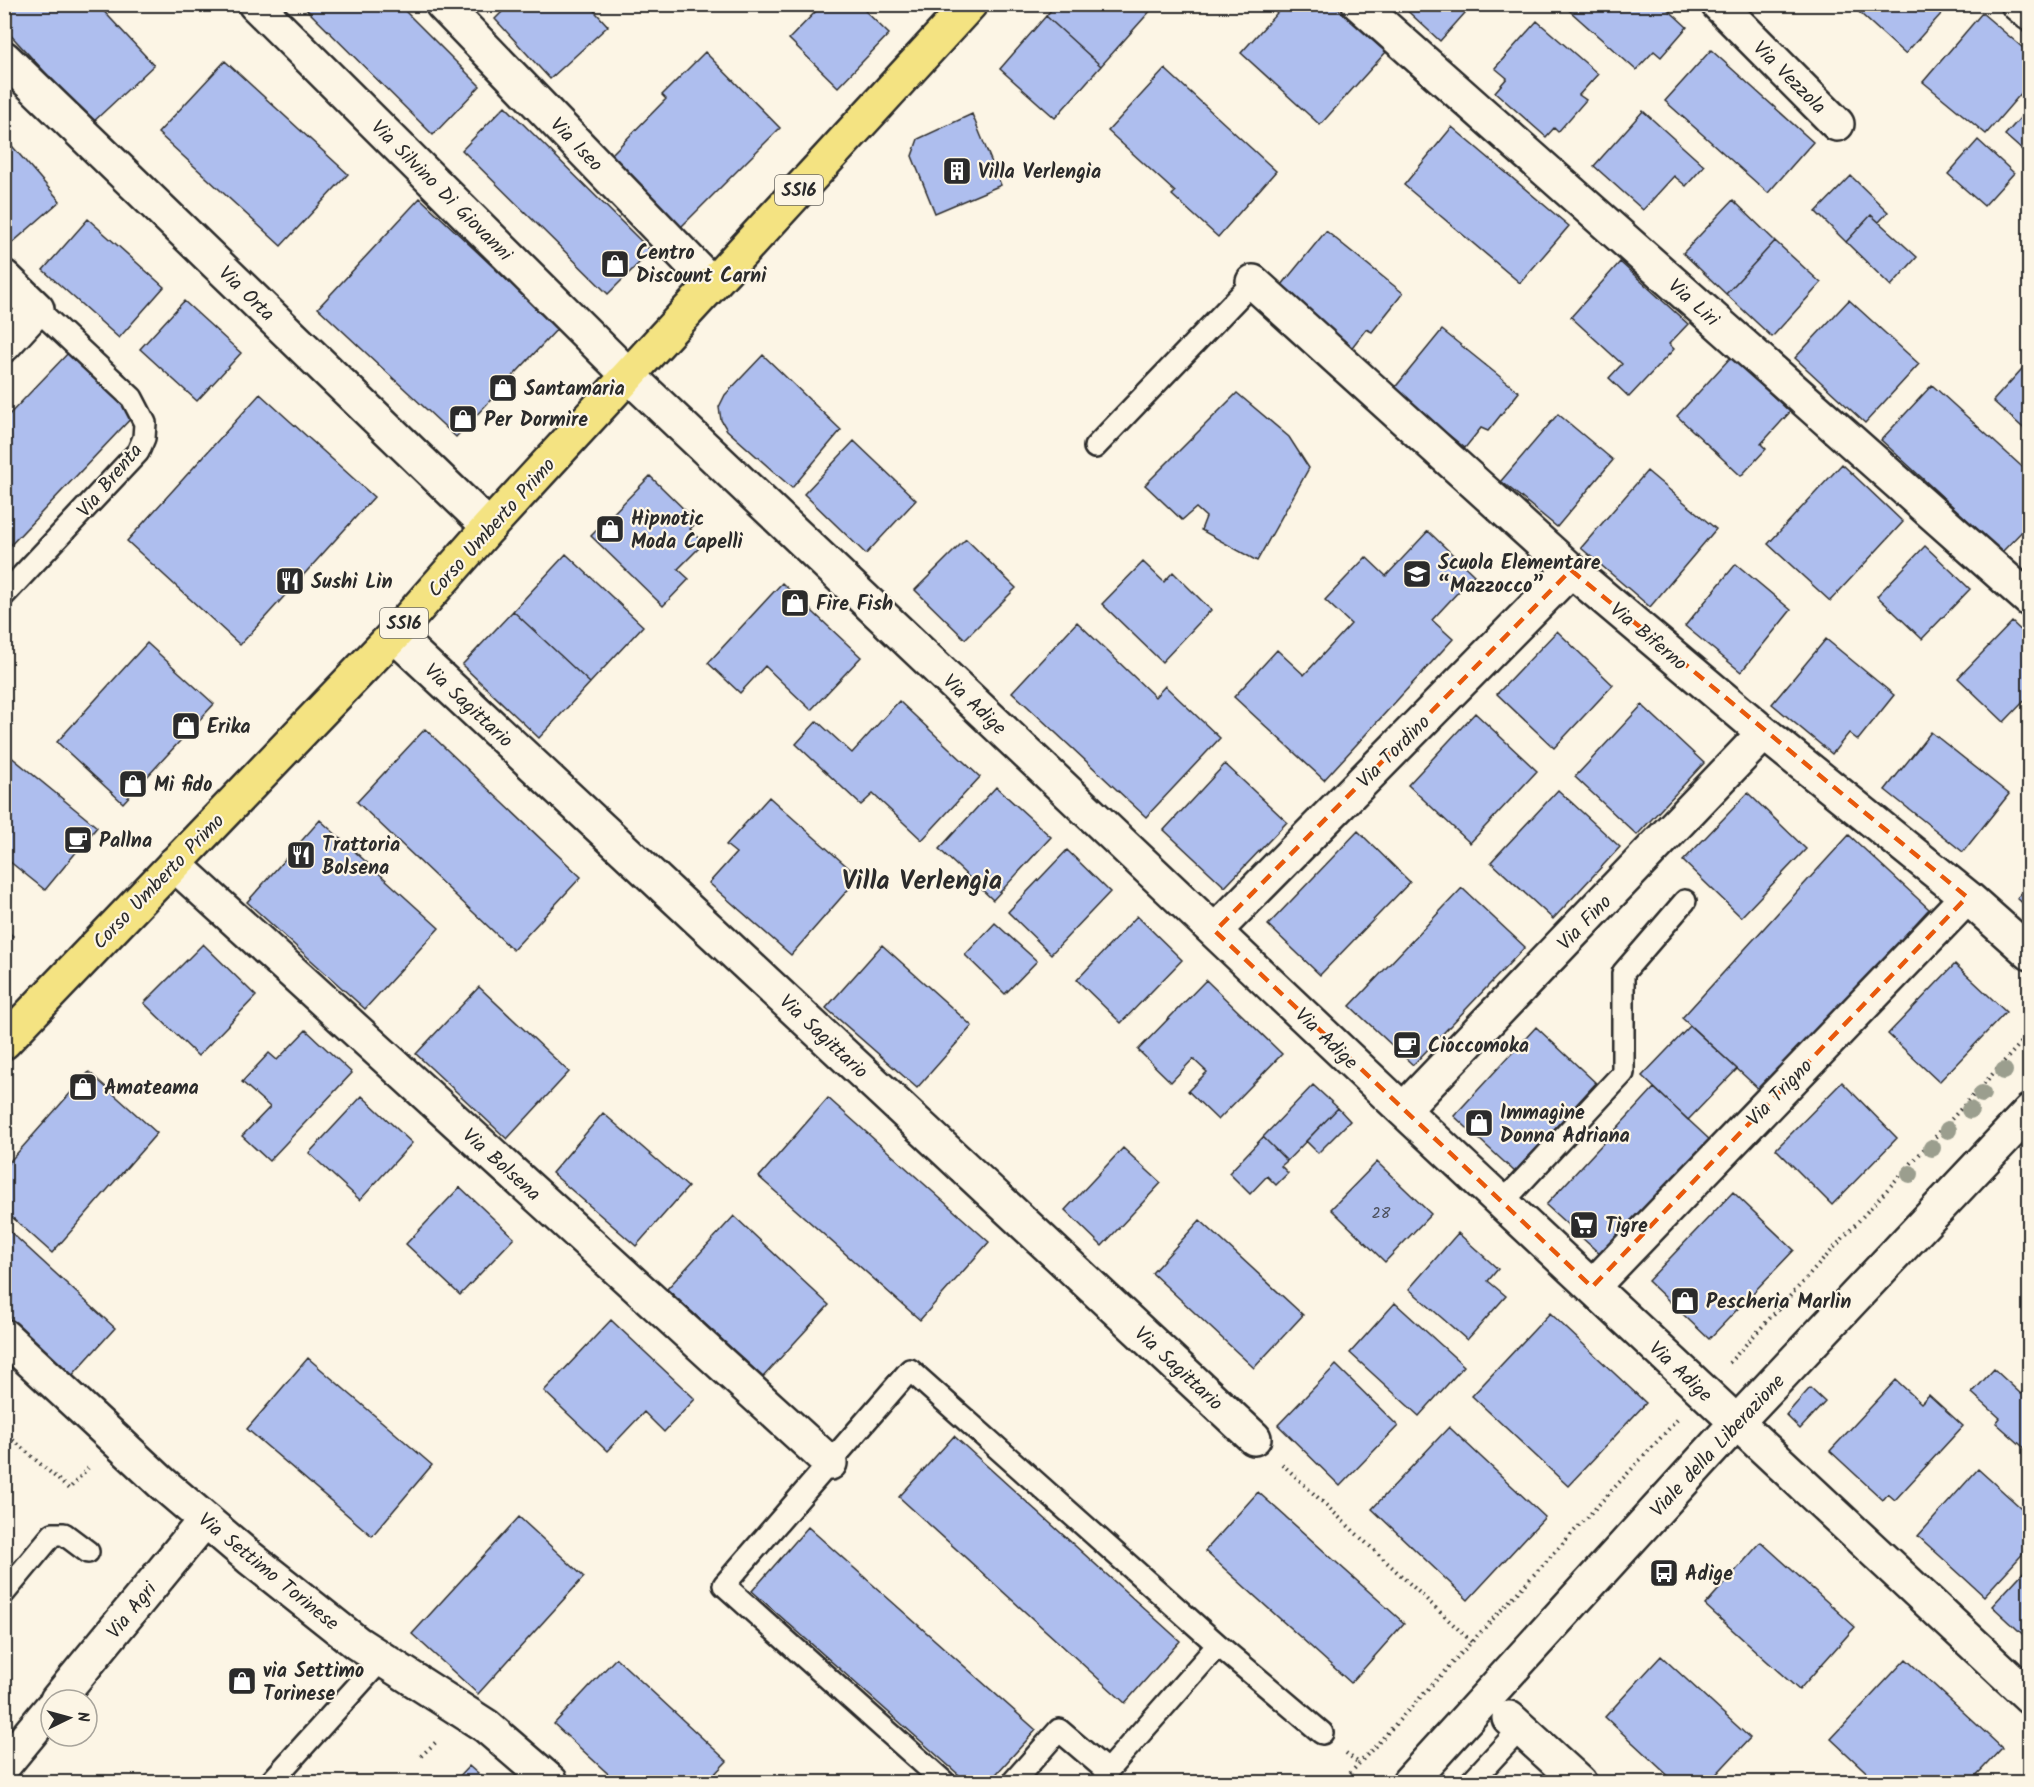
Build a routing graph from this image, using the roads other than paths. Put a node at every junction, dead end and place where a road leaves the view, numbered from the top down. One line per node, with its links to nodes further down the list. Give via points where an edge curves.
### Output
1 (255, 4): 15 (street, Via Silvino Di Giovanni)
2 (442, 4): 12 (street, Via Iseo)
3 (970, 4): 12 (main road, Corso Umberto Primo / SS16)
4 (1359, 4): 20 (street, Via Liri)
5 (1718, 4): 9 (street, Via Vezzola)
6 (2018, 4): 7 (street)
7 (2030, 14)
8 (4, 58): 17 (street, Via Orta)
9 (1837, 124)
10 (4, 277): 13 (street, Via Brenta)
11 (1253, 282): 16 (lane); 18 (street, Via Biferno)
12 (712, 284): 15 (main road, Corso Umberto Primo / SS16)
13 (37, 309): 14 (street); 19 (lane, Via Brenta, via 132,398 145,423 144,438 138,452)
14 (4, 345)
15 (628, 375): 17 (main road, Corso Umberto Primo / SS16); 26 (street, Via Adige)
16 (1095, 447)
17 (489, 527): 21 (main road, Corso Umberto Primo / SS16)
18 (1571, 570): 22 (street, Via Biferno); 26 (street, Via Tordino)
19 (4, 595)
20 (2030, 600)
21 (394, 635): 23 (main road, Corso Umberto Primo / SS16); 35 (street, Via Sagittario)
22 (1764, 733): 24 (street, Via Biferno); 29 (street, Via Fino)
23 (174, 864): 28 (main road, Corso Umberto Primo / SS16); 36 (street, Via Bolsena)
24 (1967, 897): 27 (street, Via Biferno); 32 (street, Via Trigno)
25 (1685, 901): 31 (lane, via 1623,973 1623,1073)
26 (1215, 931): 29 (street, Via Adige)
27 (2030, 953)
28 (4, 1042)
29 (1403, 1110): 31 (street, Via Adige)
30 (2030, 1111): 34 (street, Viale della Liberazione)
31 (1502, 1203): 32 (street, Via Adige)
32 (1592, 1287): 34 (street, Via Adige)
33 (4, 1336): 37 (street, Via Settimo Torinese)
34 (1736, 1423): 43 (street, Via Adige); 52 (street, Viale della Liberazione)
35 (1254, 1438)
36 (830, 1463): 40 (lane, via 910,1370); 50 (lane, via 724,1585)
37 (205, 1520): 41 (street, Via Settimo Torinese, via 333,1626); 42 (street, Via Agri)
38 (88, 1552): 39 (lane, via 64,1534 53,1534)
39 (4, 1593)
40 (1218, 1645): 46 (lane); 51 (lane, via 1107,1771 1059,1731)
41 (381, 1660): 48 (lane); 49 (street, Via Settimo Torinese, via 486,1726)
42 (67, 1688)
43 (2030, 1697)
44 (39, 1723): 47 (street)
45 (1514, 1724): 53 (lane); 54 (street)
46 (1322, 1733)
47 (4, 1765)
48 (271, 1782)
49 (551, 1782)
50 (944, 1782)
51 (1013, 1782)
52 (1409, 1782)
53 (1471, 1782)
54 (1579, 1782)

